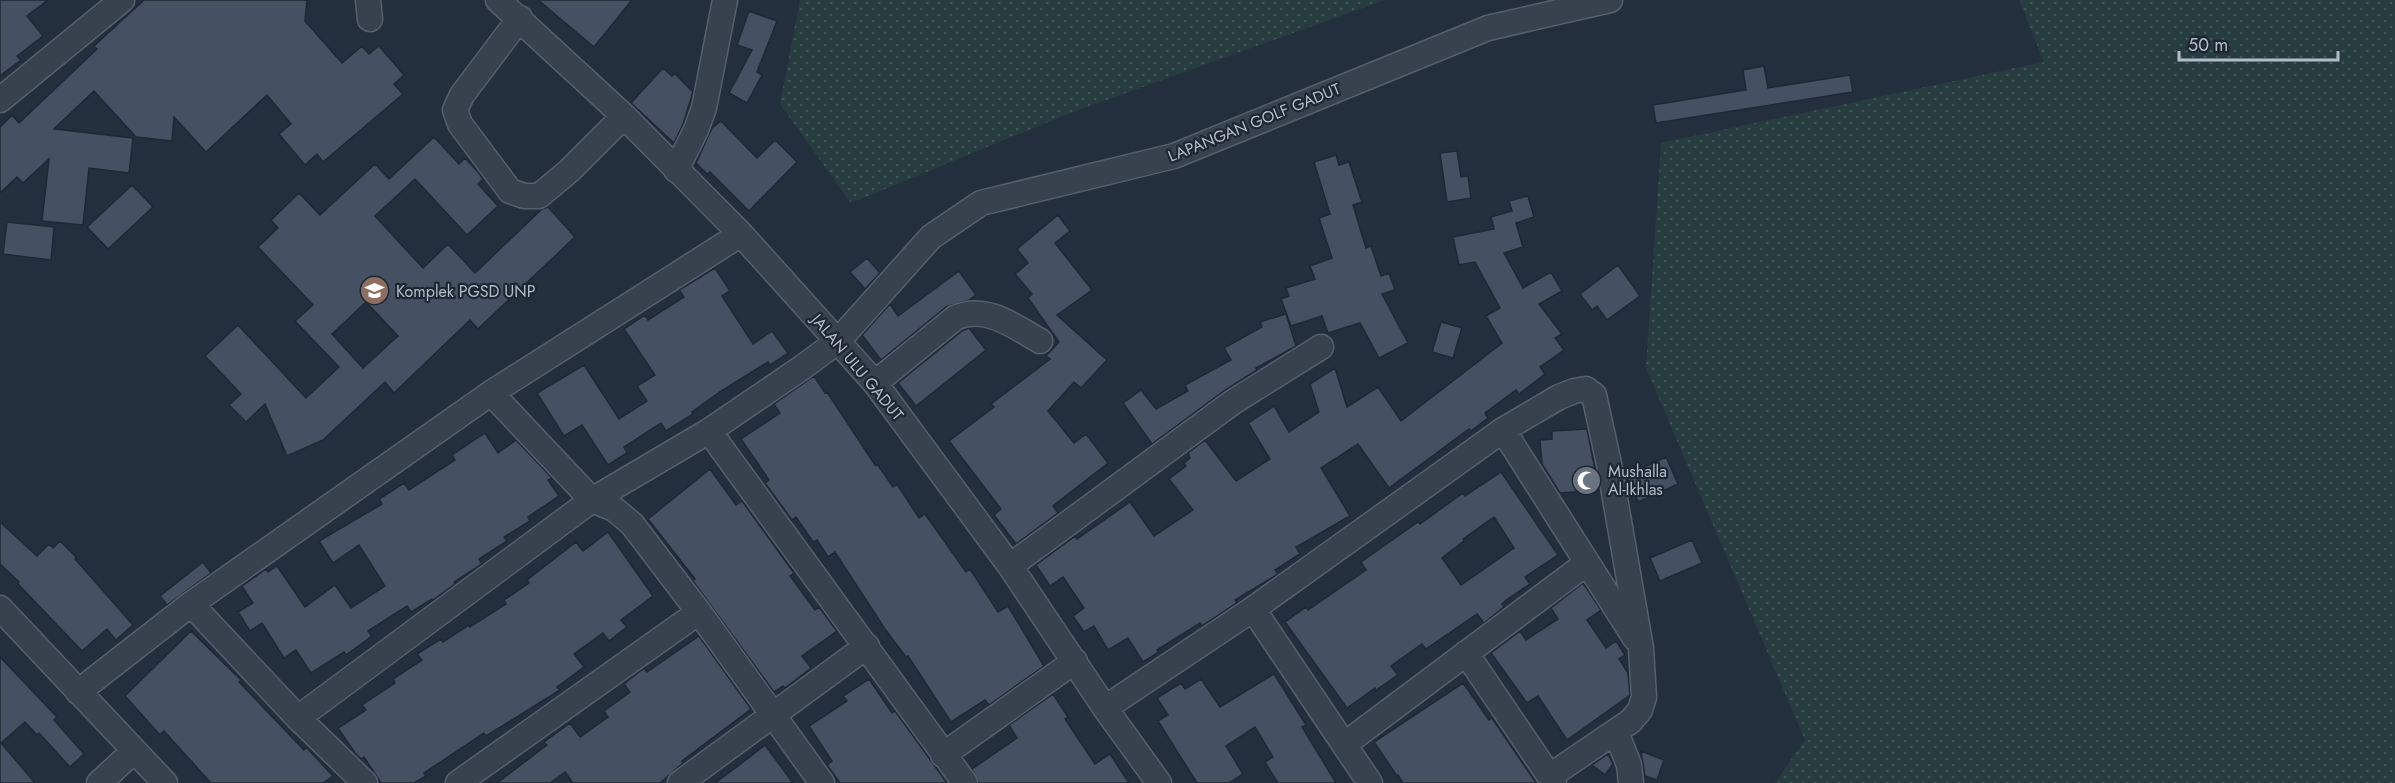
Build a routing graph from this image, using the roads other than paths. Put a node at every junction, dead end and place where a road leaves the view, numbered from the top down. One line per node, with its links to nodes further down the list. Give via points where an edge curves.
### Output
1 (122, 0): 6 (street)
2 (498, 0): 5 (street, JALAN ULU GADUT)
3 (725, 0): 8 (street, via 704,108)
4 (1610, 0): 10 (street, LAPANGAN GOLF GADUT, via 1488,28 1174,156 981,203 932,237)
5 (520, 18): 7 (street, JALAN ULU GADUT); 7 (street, via 462,95 456,110 460,124 510,191 539,196)
6 (0, 100)
7 (624, 116): 8 (street, JALAN ULU GADUT)
8 (676, 170): 9 (street, JALAN ULU GADUT)
9 (741, 234): 10 (street, JALAN ULU GADUT); 14 (street)
10 (838, 341): 13 (street, JALAN ULU GADUT); 16 (street, LAPANGAN GOLF GADUT)
11 (1040, 341): 13 (street, via 992,316 965,313)
12 (1321, 347): 19 (street, via 1233,402)
13 (875, 383): 19 (street, JALAN ULU GADUT)
14 (491, 393): 17 (street); 20 (street)
15 (1503, 430): 18 (street); 22 (street); 25 (street, via 1574,391 1586,389 1594,395)
16 (709, 431): 17 (street, LAPANGAN GOLF GADUT); 24 (street)
17 (592, 500): 23 (street, via 614,509 632,524); 31 (street, LAPANGAN GOLF GADUT)
18 (1587, 563): 25 (street); 26 (street)
19 (1010, 566): 27 (street, JALAN ULU GADUT)
20 (191, 604): 28 (street); 31 (street)
21 (0, 609): 28 (street)
22 (1253, 609): 29 (street); 33 (street)
23 (699, 612): 30 (street); 40 (street)
24 (867, 646): 30 (street); 35 (street)
25 (1641, 648): 32 (street, via 1644,697 1640,710)
26 (1466, 653): 33 (street); 36 (street)
27 (1075, 661): 29 (street, JALAN ULU GADUT); 35 (street)
28 (78, 692): 34 (street)
29 (1105, 708): 44 (street, JALAN ULU GADUT)
30 (774, 715): 41 (street); 42 (street)
31 (298, 718): 39 (street)
32 (1616, 732): 36 (street); 46 (street, via 1629,765)
33 (1344, 744): 45 (street)
34 (134, 751): 37 (street); 38 (street)
35 (943, 755): 43 (street)
36 (1552, 780)
37 (99, 783)
38 (165, 783)
39 (366, 783)
40 (458, 783)
41 (680, 783)
42 (822, 783)
43 (965, 783)
44 (1159, 783)
45 (1370, 783)
46 (1631, 783)

